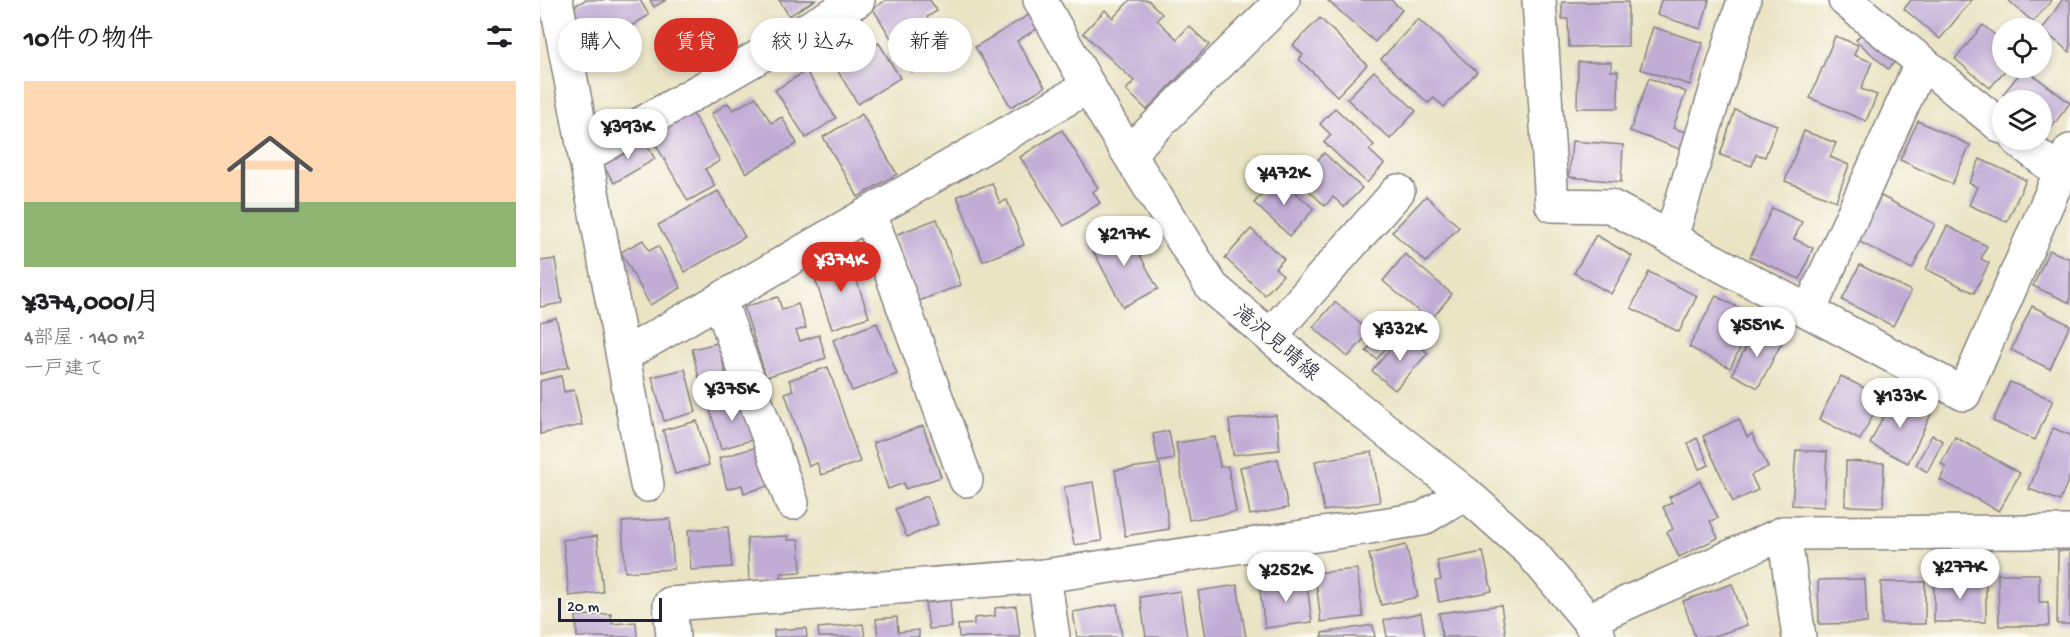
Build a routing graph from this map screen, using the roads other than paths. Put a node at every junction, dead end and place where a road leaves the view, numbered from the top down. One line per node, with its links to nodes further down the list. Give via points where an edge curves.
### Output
1 (556, 0): 13 (street)
2 (858, 0): 13 (street)
3 (1040, 0): 9 (street, 滝沢見晴線)
4 (1283, 0): 12 (street)
5 (1539, 0): 17 (street, via 1552,205 1610,206)
6 (1744, 0): 17 (street)
7 (1845, 0): 8 (street)
8 (1922, 62): 10 (street); 19 (street)
9 (1089, 86): 12 (street, 滝沢見晴線); 16 (street)
10 (1992, 119)
11 (2039, 150): 14 (street)
12 (1128, 153): 20 (street, 滝沢見晴線, via 1212,288)
13 (585, 156): 21 (street)
14 (2065, 162): 19 (street, via 1964,394)
15 (1398, 191): 20 (street)
16 (870, 214): 18 (street); 22 (street)
17 (1671, 237): 19 (street)
18 (720, 301): 21 (street); 25 (street)
19 (1809, 311)
20 (1270, 336): 24 (street, 滝沢見晴線)
21 (624, 355): 23 (street)
22 (966, 480)
23 (647, 485)
24 (1465, 493): 28 (street, via 1422,519); 29 (street, 滝沢見晴線, via 1530,551)
25 (792, 503)
26 (2070, 532): 27 (street)
27 (1784, 533): 29 (street); 32 (street)
28 (1044, 576): 30 (street, via 670,604); 31 (street)
29 (1594, 629)
30 (672, 637)
31 (1053, 637)
32 (1799, 637)

